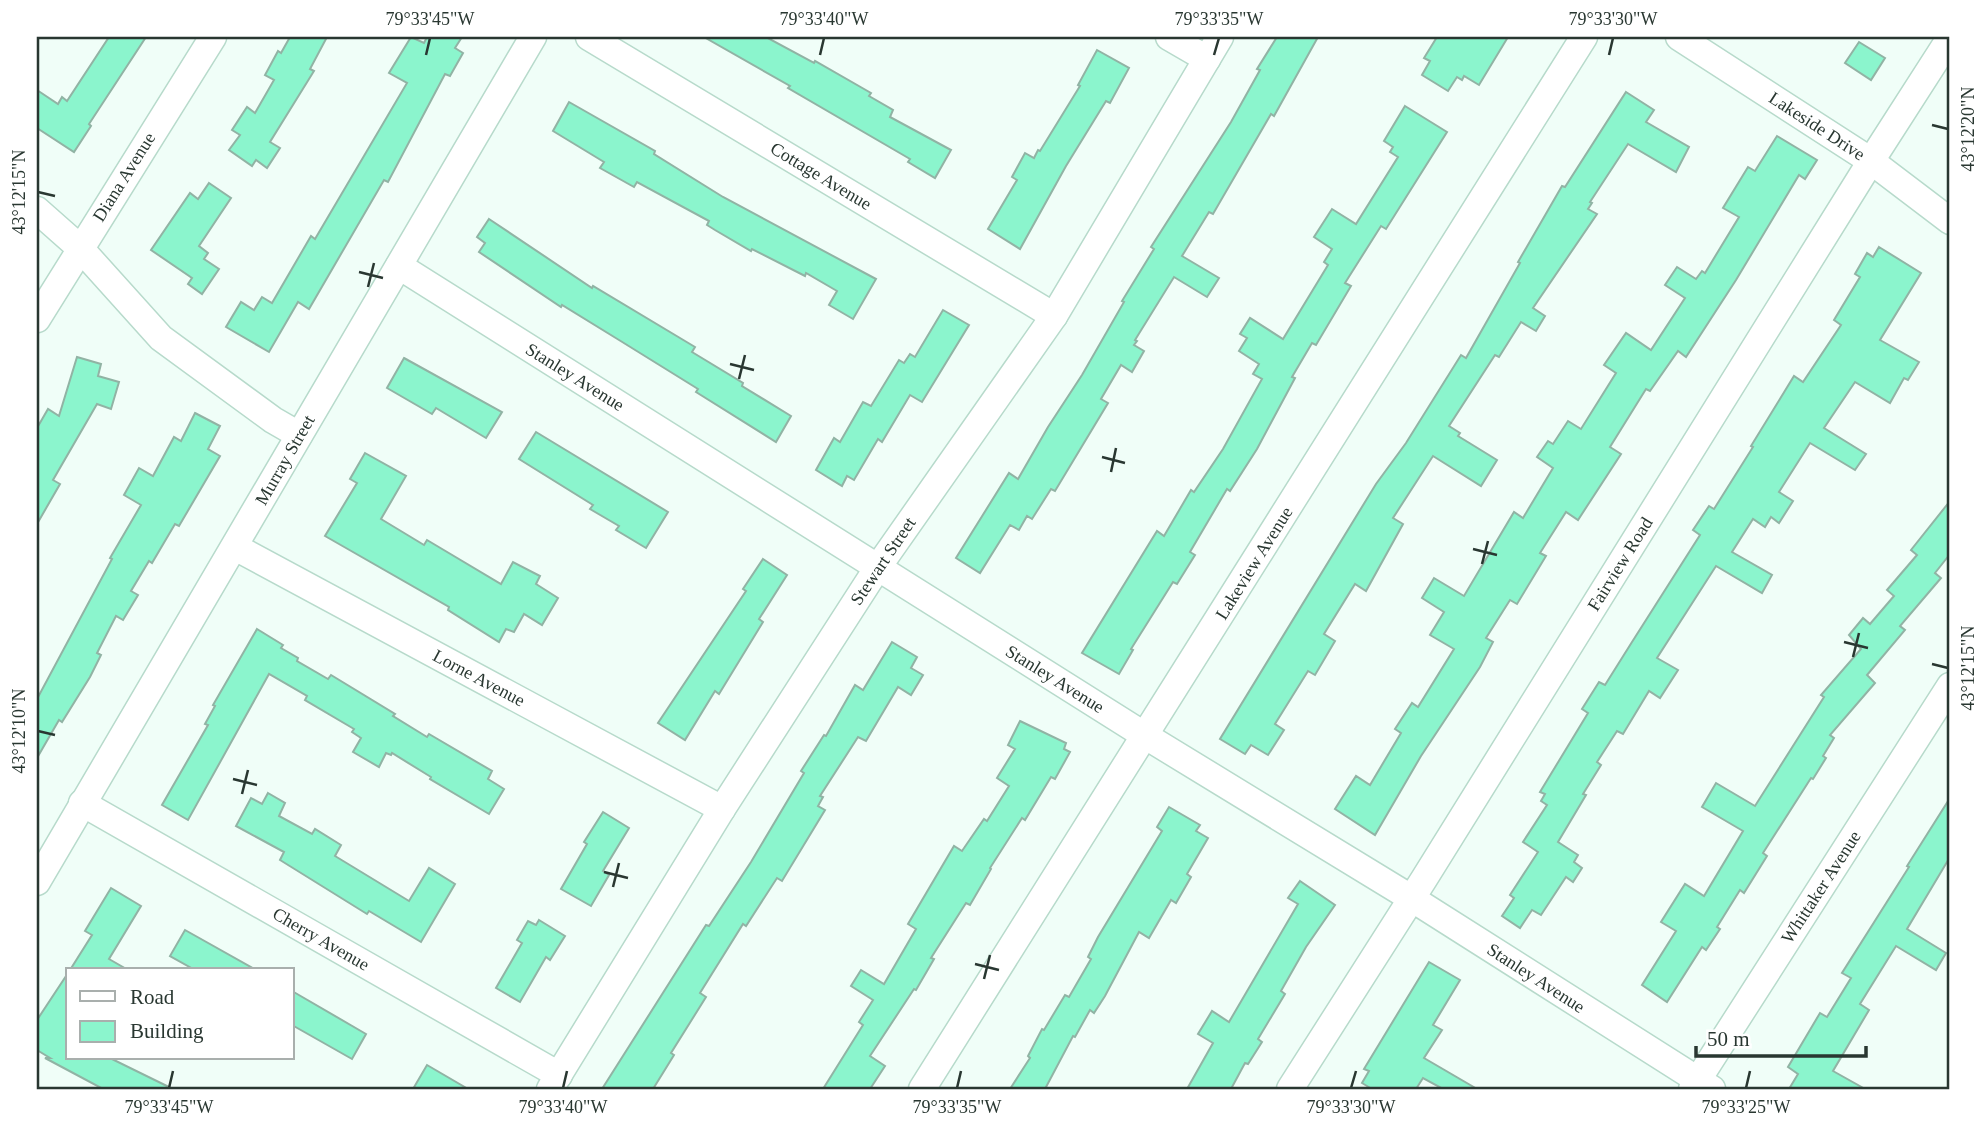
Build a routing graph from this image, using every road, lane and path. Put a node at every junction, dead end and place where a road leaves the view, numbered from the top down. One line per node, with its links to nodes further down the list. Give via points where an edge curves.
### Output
1 (213, 37): 12 (street, Diana Avenue)
2 (533, 37): 13 (street, Murray Street)
3 (589, 37): 14 (street, Cottage Avenue)
4 (1169, 37): 8 (street)
5 (1584, 37): 20 (street, Lakeview Avenue)
6 (1679, 37): 9 (street, Lakeside Drive)
7 (1950, 38): 9 (street, Fairview Road)
8 (1213, 48): 14 (street, Stewart Street)
9 (1871, 161): 11 (street, Lakeside Drive); 24 (street, Fairview Road)
10 (37, 210): 12 (street)
11 (1950, 220)
12 (80, 248): 15 (street, Diana Avenue); 16 (street, via 161,338)
13 (399, 266): 16 (street, Murray Street); 18 (street, Stanley Avenue)
14 (1054, 316): 18 (street, Stewart Street)
15 (37, 319)
16 (299, 435): 17 (street, Murray Street)
17 (235, 547): 21 (street, Murray Street); 22 (street, Lorne Avenue)
18 (878, 567): 20 (street, Stanley Avenue); 22 (street, Stewart Street)
19 (1950, 686): 26 (street, Whittaker Avenue)
20 (1144, 735): 24 (street, Stanley Avenue); 27 (street, Lakeview Avenue)
21 (82, 803): 23 (street, Murray Street); 25 (street, Cherry Avenue)
22 (722, 809): 25 (street, Stewart Street)
23 (37, 882)
24 (1411, 898): 26 (street, Stanley Avenue); 28 (street, Fairview Road)
25 (555, 1082)
26 (1701, 1086)
27 (922, 1089)
28 (1290, 1089)

